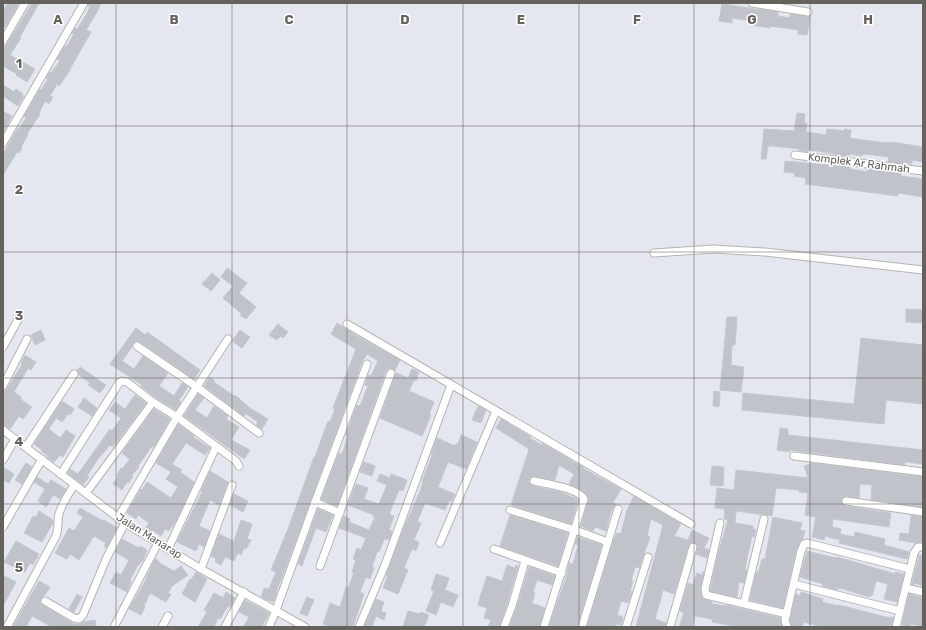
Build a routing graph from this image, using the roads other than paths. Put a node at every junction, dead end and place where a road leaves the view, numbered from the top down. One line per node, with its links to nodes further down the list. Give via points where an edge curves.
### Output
1 (25, 3): 5 (street)
2 (84, 3): 6 (street)
3 (752, 3): 4 (street)
4 (808, 12)
5 (3, 41)
6 (3, 142)
7 (795, 155): 8 (street, Komplek Ar Rahmah)
8 (923, 171)
9 (654, 253): 10 (street, via 713,249 757,251)
10 (923, 270)
11 (19, 318): 16 (street)
12 (347, 324): 21 (street)
13 (27, 339): 20 (street)
14 (228, 339): 22 (street)
15 (137, 346): 22 (street)
16 (3, 347)
17 (367, 364): 42 (street)
18 (391, 373): 46 (street)
19 (74, 374): 29 (street)
20 (3, 386)
21 (451, 386): 24 (street); 83 (street, via 385,565)
22 (197, 388): 25 (street); 27 (street)
23 (152, 402): 25 (street); 36 (street, via 122,381); 40 (street)
24 (496, 411): 51 (street); 56 (street)
25 (177, 417): 30 (street); 47 (street)
26 (3, 430): 28 (street, Jalan Manarap)
27 (259, 433)
28 (15, 439): 29 (street, Jalan Manarap); 33 (street)
29 (26, 447): 32 (street, Jalan Manarap)
30 (216, 447): 34 (street); 59 (street)
31 (794, 456): 35 (street)
32 (42, 459): 36 (street, Jalan Manarap); 52 (street)
33 (3, 460)
34 (239, 466)
35 (923, 472)
36 (61, 474): 38 (street, Jalan Manarap)
37 (534, 481): 53 (street, via 571,490 582,496 584,499)
38 (74, 485): 40 (street, Jalan Manarap); 77 (street, via 59,514 56,536)
39 (232, 485): 64 (street)
40 (86, 493): 47 (street, Jalan Manarap)
41 (846, 501): 45 (street)
42 (315, 502): 46 (street); 73 (street)
43 (618, 509): 54 (street)
44 (510, 510): 53 (street)
45 (923, 512)
46 (340, 513): 63 (street)
47 (118, 518): 50 (street, Jalan Manarap)
48 (764, 519): 72 (street)
49 (720, 523): 72 (street, via 705,592 706,595)
50 (125, 524): 55 (street, Jalan Manarap); 71 (street, via 79,619)
51 (691, 524)
52 (3, 527)
53 (575, 530): 54 (street); 66 (street)
54 (608, 542): 86 (street)
55 (158, 543): 59 (street, Jalan Manarap); 78 (street)
56 (440, 543)
57 (923, 546): 65 (street, via 916,550)
58 (693, 548): 88 (street)
59 (168, 549): 64 (street, Jalan Manarap)
60 (494, 549): 62 (street)
61 (648, 557): 87 (street)
62 (526, 561): 66 (street); 84 (street)
63 (320, 566)
64 (201, 569): 69 (street, Jalan Manarap)
65 (910, 570): 67 (street, via 807,543 801,551); 68 (street)
66 (562, 573): 85 (street)
67 (794, 584): 74 (street); 75 (street)
68 (906, 588): 70 (street); 74 (street)
69 (244, 592): 73 (street, Jalan Manarap); 80 (street)
70 (923, 592)
71 (45, 601)
72 (744, 603): 75 (street)
73 (276, 610): 81 (street); 82 (street, Jalan Manarap)
74 (900, 611): 90 (street)
75 (787, 614): 89 (street)
76 (168, 616): 79 (street)
77 (7, 627)
78 (114, 627)
79 (162, 627)
80 (225, 627)
81 (269, 627)
82 (305, 627)
83 (359, 627)
84 (504, 627)
85 (544, 627)
86 (582, 627)
87 (626, 627)
88 (670, 627)
89 (787, 627)
90 (896, 627)

